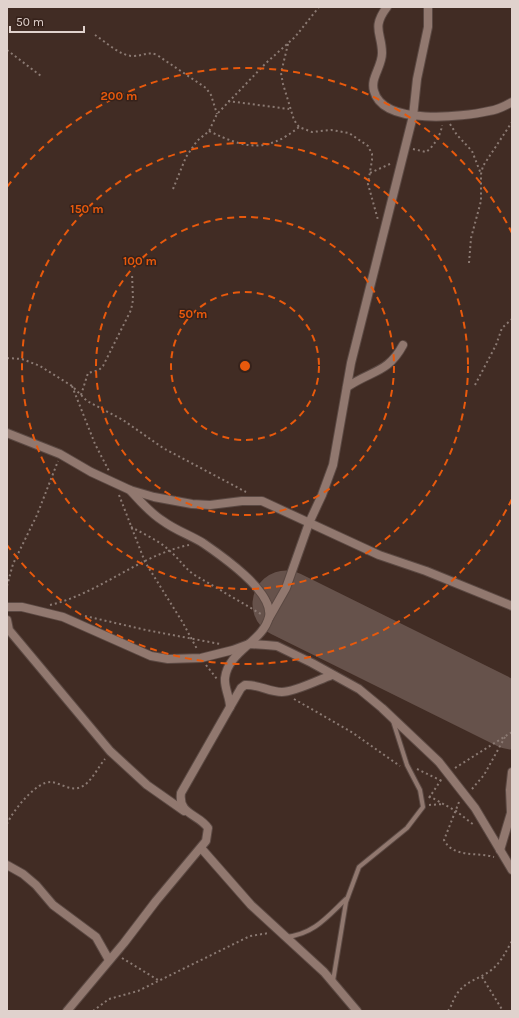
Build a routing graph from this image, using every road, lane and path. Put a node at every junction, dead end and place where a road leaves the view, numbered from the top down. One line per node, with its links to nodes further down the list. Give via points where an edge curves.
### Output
1 (319, 7): 5 (path)
2 (387, 7): 12 (street, via 379,20 378,38 382,53 373,82 373,91 383,104 397,112)
3 (428, 7): 12 (street, via 428,27 417,79)
4 (95, 35): 11 (path, via 128,55 151,52 165,60 206,88)
5 (288, 44): 8 (path); 10 (path, via 282,73)
6 (7, 50): 7 (path)
7 (41, 76)
8 (228, 101): 10 (path); 11 (path)
9 (512, 102): 13 (street, via 489,112)
10 (289, 109): 15 (path)
11 (217, 114): 16 (path)
12 (413, 116): 13 (street); 17 (street)
13 (444, 116): 17 (path, via 441,131 430,149 422,152); 20 (path, via 472,151)
14 (512, 122): 20 (path, via 489,156)
15 (299, 127): 16 (path, via 276,143 251,146); 19 (path, via 312,132 340,130 360,140 368,146 372,154)
16 (209, 131): 21 (path, via 191,148)
17 (406, 147): 18 (street)
18 (403, 158): 19 (path); 22 (street)
19 (370, 173): 22 (path, via 368,184)
20 (481, 174): 23 (path, via 481,201 471,238)
21 (173, 189)
22 (383, 236): 30 (street)
23 (469, 264)
24 (132, 273): 31 (path, via 131,310 108,359 99,370 88,374)
25 (512, 319): 28 (path, via 502,328)
26 (403, 345): 30 (street, via 396,358 384,368 361,377)
27 (7, 358): 29 (path, via 32,362)
28 (475, 385)
29 (72, 386): 31 (path); 34 (path, via 95,444)
30 (347, 387): 37 (street, via 333,465)
31 (81, 395): 36 (path, via 163,448)
32 (7, 433): 33 (street)
33 (60, 454): 34 (street); 42 (path, via 37,515 13,564)
34 (114, 482): 35 (street); 38 (path)
35 (130, 490): 36 (street, via 192,504); 39 (street, via 162,521)
36 (262, 501): 37 (street)
37 (309, 523): 43 (street, via 379,555); 47 (street, via 286,588)
38 (130, 526): 40 (path); 41 (path)
39 (202, 543): 40 (path); 47 (street, via 225,559 259,591 268,604)
40 (170, 551): 41 (path); 47 (path, via 193,574)
41 (145, 562): 45 (path, via 74,597); 50 (path)
42 (7, 586)
43 (512, 606)
44 (7, 607): 45 (street)
45 (33, 609): 53 (street, via 64,617 151,656 168,659)
46 (82, 616): 50 (path)
47 (268, 619): 52 (street)
48 (7, 620): 49 (street)
49 (8, 633): 61 (street)
50 (192, 640): 51 (path); 53 (path)
51 (223, 644)
52 (249, 644): 53 (street); 54 (street, via 277,646); 55 (street, via 228,667 225,678)
53 (201, 658): 55 (path)
54 (332, 675): 56 (street, via 298,689); 58 (street, via 359,689)
55 (226, 691): 57 (street)
56 (283, 692): 57 (street, via 245,685); 63 (path, via 353,733)
57 (230, 707): 74 (street, via 181,794 181,804)
58 (392, 717): 62 (lane); 65 (street)
59 (512, 732): 60 (path)
60 (505, 737): 65 (path); 69 (path, via 484,775)
61 (110, 751): 74 (street, via 147,785); 75 (path, via 82,787 76,789 49,782 21,802)
62 (407, 765): 63 (lane); 66 (path)
63 (410, 772): 68 (lane)
64 (512, 772): 78 (street, via 512,813)
65 (449, 773): 66 (path); 69 (street)
66 (440, 780): 67 (path); 70 (path)
67 (449, 785)
68 (420, 790): 70 (path); 82 (lane, via 423,807 421,811 407,828 362,862)
69 (466, 795): 78 (street, via 489,828)
70 (430, 796): 71 (path)
71 (443, 804): 72 (path); 73 (path)
72 (424, 805)
73 (456, 811): 76 (path); 79 (path, via 445,834 446,845 454,851 485,854)
74 (187, 812): 77 (street, via 201,820 208,828 208,835)
75 (7, 824)
76 (478, 828)
77 (201, 848): 83 (street, via 251,905); 85 (street)
78 (500, 850): 79 (street)
79 (506, 861): 81 (street)
80 (7, 865): 85 (street, via 23,874 53,905 96,937)
81 (512, 870)
82 (347, 899): 83 (lane, via 311,930 303,934); 88 (lane)
83 (283, 935): 87 (path, via 250,936); 88 (street)
84 (512, 941): 86 (path, via 502,961)
85 (112, 957): 87 (path); 89 (street)
86 (482, 976): 92 (path, via 470,982 457,994); 93 (path)
87 (158, 980): 90 (path, via 129,994 109,999)
88 (333, 981): 91 (street)
89 (67, 1011)
90 (93, 1011)
91 (357, 1011)
92 (448, 1011)
93 (503, 1011)

